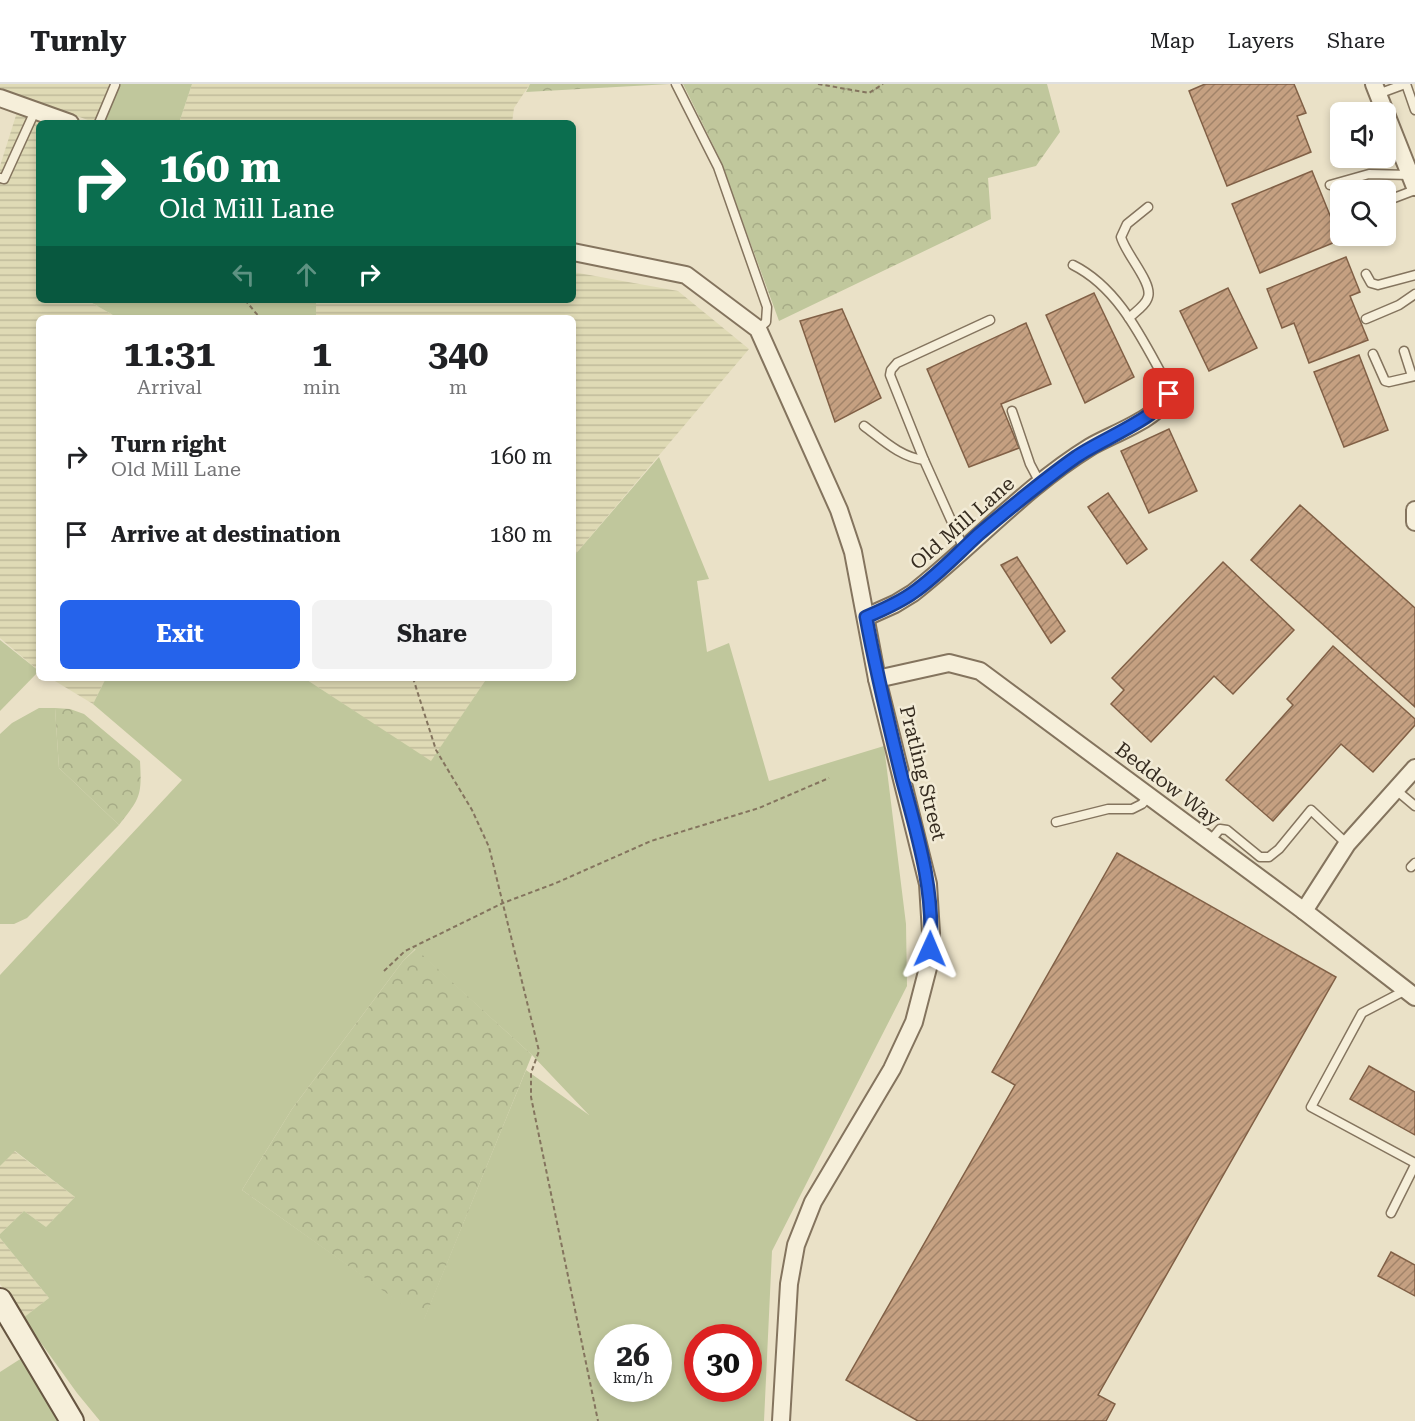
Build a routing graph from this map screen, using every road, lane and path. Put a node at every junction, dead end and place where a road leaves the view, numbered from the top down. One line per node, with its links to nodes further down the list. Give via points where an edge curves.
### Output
1 (676, 84): 30 (lane, via 718,167 767,307 766,322)
2 (818, 84): 3 (path, via 869,93)
3 (883, 84)
4 (1406, 84): 6 (lane); 8 (lane)
5 (115, 85): 11 (lane)
6 (1376, 89)
7 (0, 98): 9 (street)
8 (1415, 110)
9 (35, 111): 10 (street); 13 (lane, via 4,179)
10 (61, 120)
11 (100, 120)
12 (1396, 139): 17 (street)
13 (0, 178)
14 (1348, 180): 15 (lane, via 1369,174)
15 (1395, 180)
16 (1396, 180): 17 (lane)
17 (1413, 184): 18 (lane)
18 (1396, 195)
19 (1148, 207): 27 (lane, via 1127,224 1121,237 1148,286 1149,295)
20 (576, 253): 30 (street, Pratling Street, via 686,275)
21 (1073, 265): 27 (lane, via 1089,273)
22 (1366, 274): 23 (lane, via 1371,283 1378,285)
23 (1415, 275)
24 (1415, 294): 28 (lane)
25 (248, 303): 26 (path)
26 (258, 315)
27 (1129, 318): 34 (lane)
28 (1366, 319)
29 (990, 320): 37 (lane, via 897,363 891,370)
30 (758, 329): 42 (street, Pratling Street, via 839,510 854,552)
31 (1404, 351): 33 (lane)
32 (1372, 354): 33 (lane, via 1385,381)
33 (1414, 376)
34 (1169, 394): 38 (street, Old Mill Lane, via 1166,402 1151,414 1090,447)
35 (1012, 411): 38 (lane)
36 (864, 426): 37 (lane, via 902,455)
37 (924, 460): 41 (lane)
38 (1040, 483): 41 (street, Old Mill Lane)
39 (1415, 510): 40 (street)
40 (1415, 522)
41 (964, 549): 42 (street, Old Mill Lane, via 913,593)
42 (866, 617): 43 (street, Pratling Street)
43 (877, 679): 48 (street, Beddow Way, via 949,663 980,670); 62 (street, Pratling Street, via 928,884 929,964 904,1046 813,1202 796,1245 789,1284)
44 (414, 681): 53 (path, via 436,750 472,810 489,848)
45 (1415, 768): 47 (street)
46 (829, 778): 53 (path, via 759,808 651,841)
47 (1396, 790): 49 (lane); 52 (street)
48 (1149, 796): 50 (lane, via 1132,809 1108,809); 51 (street, Beddow Way)
49 (1415, 806)
50 (1056, 822)
51 (1210, 841): 52 (lane, via 1220,829 1227,830 1260,857 1269,857 1311,810); 54 (street, Beddow Way)
52 (1347, 844): 54 (street)
53 (503, 903): 55 (path, via 405,951); 61 (path, via 539,1051 531,1072 531,1097)
54 (1304, 911): 56 (street, Beddow Way)
55 (384, 971)
56 (1411, 993): 57 (lane, via 1362,1013 1311,1107)
57 (1415, 1164): 58 (lane)
58 (1391, 1214)
59 (0, 1300): 60 (street)
60 (72, 1421)
61 (598, 1421)
62 (781, 1421)

